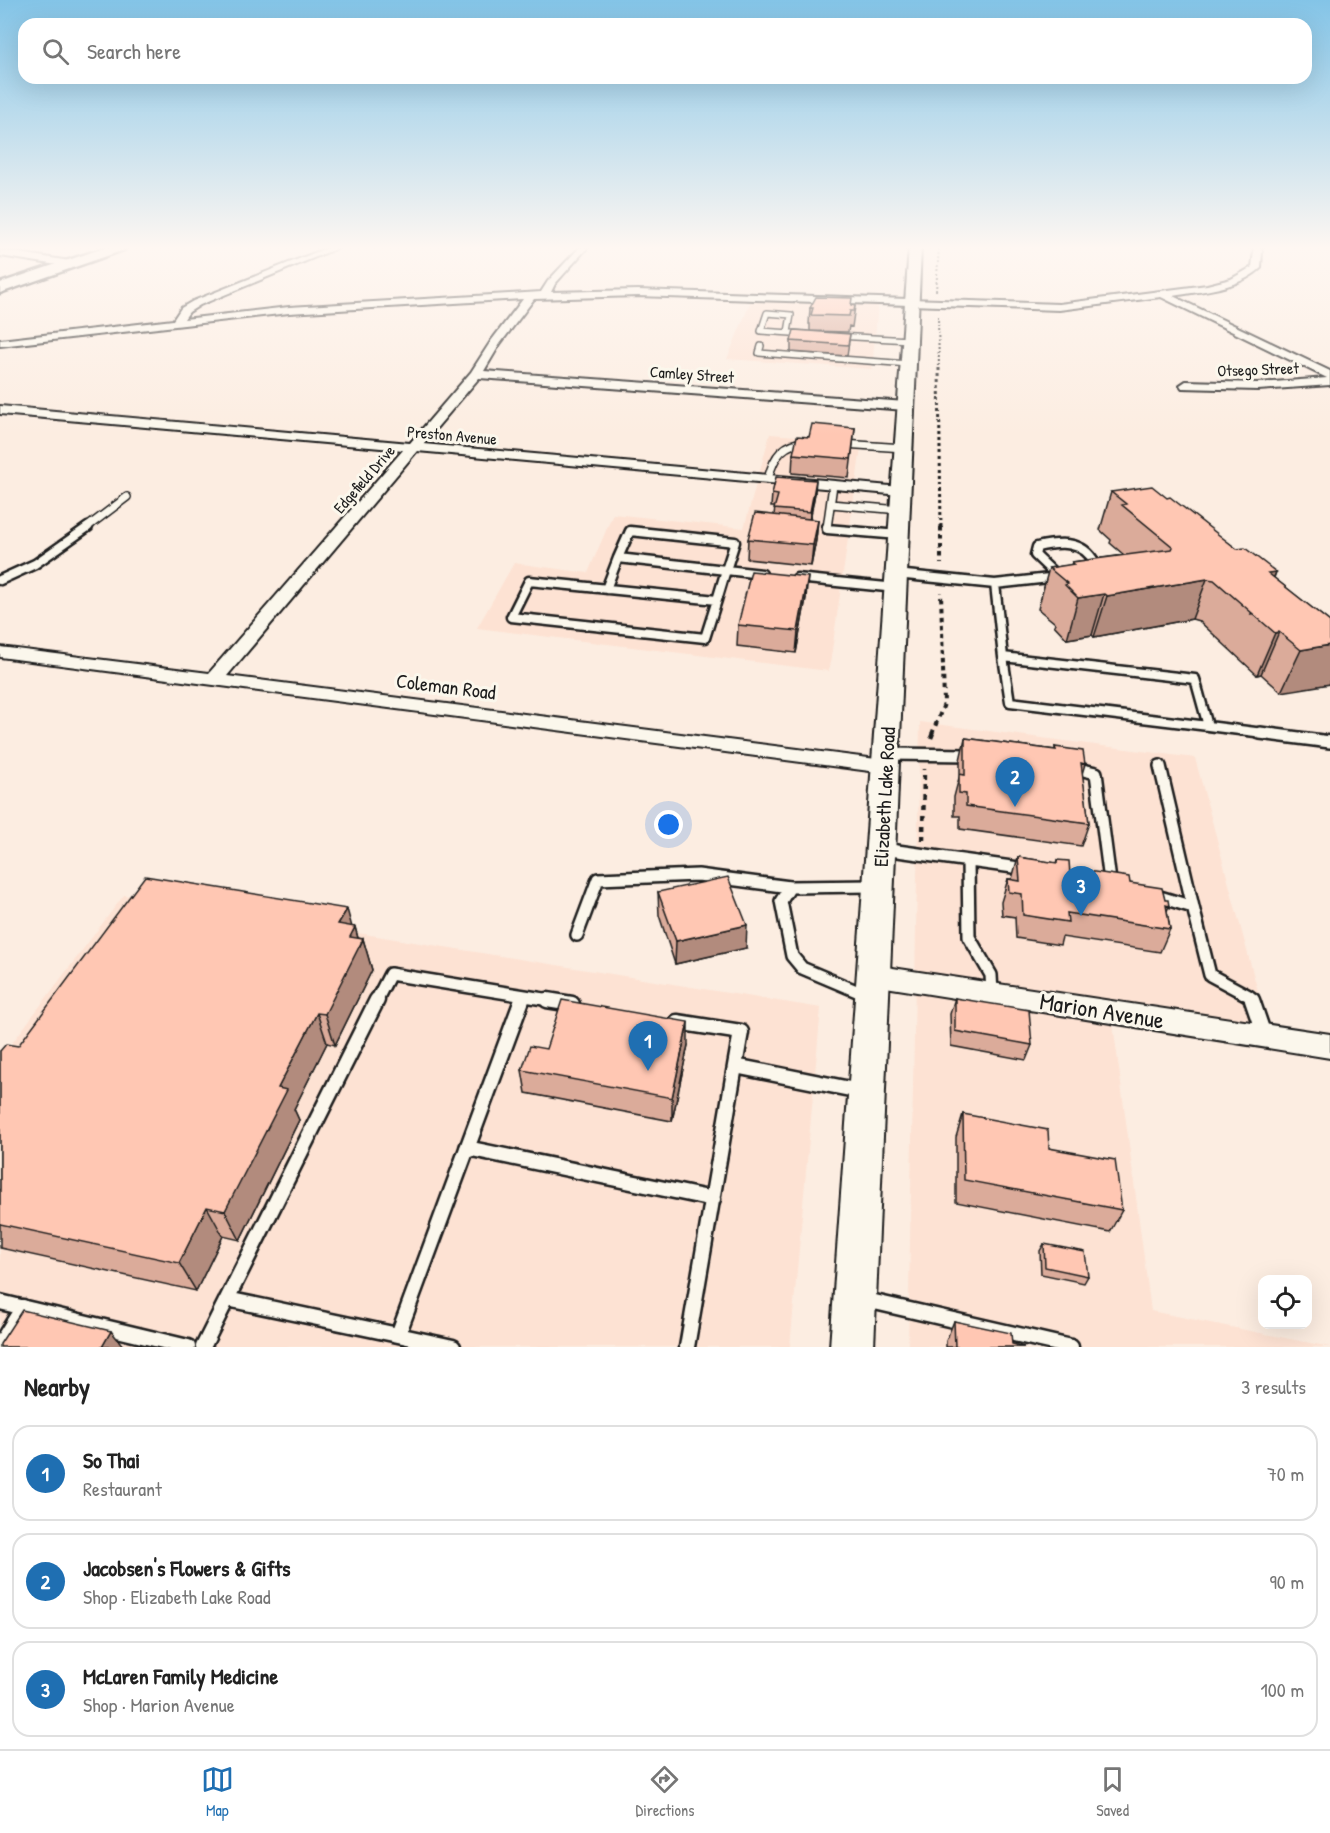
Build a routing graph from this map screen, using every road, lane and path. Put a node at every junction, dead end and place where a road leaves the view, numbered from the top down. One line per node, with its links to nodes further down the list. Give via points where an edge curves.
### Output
1 (184, 310): 6 (street)
2 (302, 310): 6 (street)
3 (525, 310): 13 (street, Edgefield Drive, via 495,343)
4 (912, 310): 12 (main road, Elizabeth Lake Road)
5 (1195, 310): 14 (street)
6 (177, 322): 10 (street)
7 (788, 332): 7 (lane, via 761,331 767,313 791,315); 8 (lane)
8 (809, 334)
9 (830, 335): 12 (lane)
10 (0, 343)
11 (761, 346): 12 (lane, via 759,353)
12 (909, 352): 17 (main road, Elizabeth Lake Road)
13 (476, 374): 17 (street, Camley Street); 21 (street, Edgefield Drive)
14 (1330, 375)
15 (1330, 381): 16 (street, Otsego Street, via 1285,387)
16 (1186, 385)
17 (906, 406): 22 (main road, Elizabeth Lake Road)
18 (0, 410): 21 (street, Preston Avenue)
19 (817, 442): 23 (lane, via 794,442 781,449 773,458)
20 (837, 443): 22 (lane)
21 (415, 448): 23 (street, Preston Avenue); 40 (street, Edgefield Drive)
22 (904, 448): 27 (main road, Elizabeth Lake Road)
23 (768, 479): 24 (street, Preston Avenue)
24 (833, 485): 26 (lane); 27 (street, Preston Avenue)
25 (127, 497): 33 (lane, via 61,548)
26 (831, 504): 27 (lane); 27 (lane, via 827,529)
27 (900, 512): 34 (main road, Elizabeth Lake Road)
28 (618, 558): 29 (lane); 29 (lane, via 630,531 735,542); 36 (lane)
29 (727, 570): 31 (lane); 37 (lane)
30 (1084, 573): 35 (lane, via 1095,563 1092,554 1066,543 1037,547 1035,555 1062,576)
31 (772, 575)
32 (784, 576): 34 (lane)
33 (0, 580)
34 (896, 581): 35 (lane); 44 (main road, Elizabeth Lake Road)
35 (994, 584): 39 (lane)
36 (606, 589): 37 (lane); 37 (lane, via 529,581 511,617 705,638)
37 (717, 600)
38 (0, 652): 40 (street, Coleman Road)
39 (1003, 657): 41 (lane, via 1196,679); 41 (lane, via 1010,702)
40 (214, 679): 44 (street, Coleman Road)
41 (1208, 726): 42 (lane)
42 (1330, 742)
43 (982, 756): 44 (lane, via 959,753)
44 (886, 760): 47 (main road, Elizabeth Lake Road)
45 (1160, 766): 54 (lane)
46 (1065, 767): 50 (lane, via 1096,774)
47 (881, 848): 48 (lane); 51 (main road, Elizabeth Lake Road)
48 (968, 861): 49 (lane); 57 (lane, via 969,937 991,975)
49 (1039, 871)
50 (1110, 882)
51 (878, 886): 52 (lane); 56 (main road, Elizabeth Lake Road)
52 (790, 887): 55 (lane, via 698,875 598,879); 56 (lane, via 781,901 792,956 801,968)
53 (1141, 891): 54 (lane)
54 (1193, 907): 61 (lane, via 1210,975 1249,996)
55 (577, 935)
56 (873, 986): 57 (street, Marion Avenue); 64 (main road, Elizabeth Lake Road)
57 (992, 993): 61 (street, Marion Avenue)
58 (523, 996): 59 (lane); 65 (lane); 68 (lane, via 390,974)
59 (580, 1006)
60 (661, 1019): 63 (lane, via 741,1032)
61 (1264, 1035): 62 (street, Marion Avenue)
62 (1330, 1046)
63 (735, 1066): 64 (lane); 66 (lane)
64 (867, 1092): 67 (main road, Elizabeth Lake Road)
65 (467, 1148): 66 (lane); 71 (lane)
66 (713, 1199): 76 (lane)
67 (855, 1298): 77 (main road, Elizabeth Lake Road); 78 (lane)
68 (227, 1299): 71 (lane); 74 (lane)
69 (0, 1302): 70 (lane)
70 (23, 1307): 72 (lane); 73 (lane)
71 (398, 1335): 75 (lane)
72 (0, 1344)
73 (188, 1347)
74 (203, 1347)
75 (453, 1347)
76 (687, 1347)
77 (852, 1347)
78 (1071, 1347)

